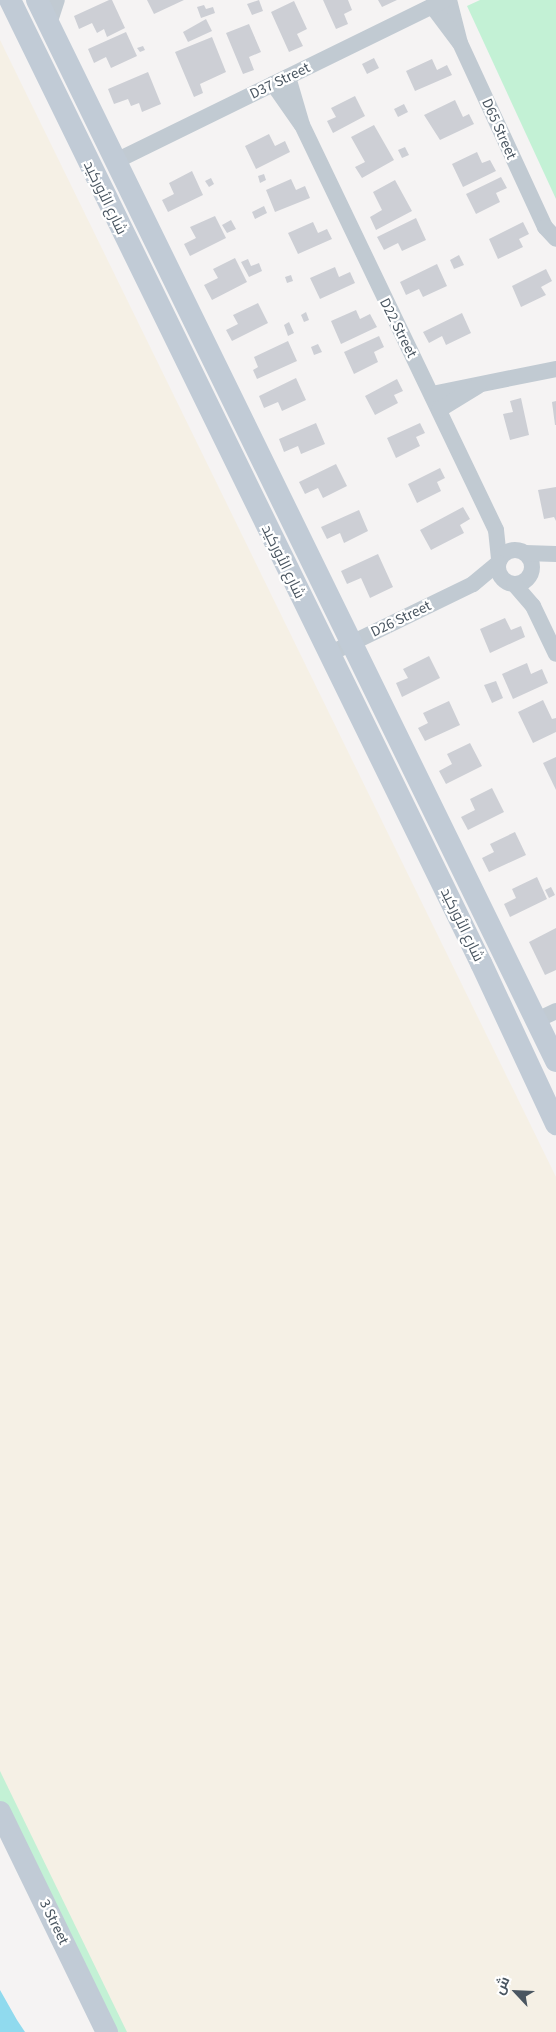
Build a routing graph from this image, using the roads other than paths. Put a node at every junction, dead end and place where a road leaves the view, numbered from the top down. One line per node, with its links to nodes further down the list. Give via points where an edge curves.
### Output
1 (10, 0): 10 (street, شارع الأوركيد)
2 (37, 0): 6 (street, شارع الأوركيد)
3 (57, 0): 6 (street)
4 (449, 0): 7 (street, D65 Street)
5 (438, 3): 7 (street, D65 Street); 8 (street, D37 Street)
6 (49, 24): 12 (street, شارع الأوركيد)
7 (460, 44): 13 (street, D65 Street)
8 (288, 77): 9 (street, D37 Street); 11 (street, D22 Street)
9 (273, 84): 11 (street, D22 Street); 12 (street, D37 Street)
10 (64, 112): 12 (street, via 79,120 102,157); 29 (street, شارع الأوركيد)
11 (302, 125): 18 (street, D22 Street)
12 (116, 161): 28 (street, شارع الأوركيد)
13 (539, 215): 14 (street); 15 (street, D65 Street)
14 (556, 223)
15 (556, 239)
16 (556, 369): 17 (street)
17 (478, 386): 18 (street); 19 (street)
18 (432, 394): 19 (street, D22 Street)
19 (439, 410): 20 (street, D22 Street)
20 (496, 530): 21 (street, D22 Street); 23 (street, D22 Street)
21 (522, 552): 22 (street); 23 (street, via 505,553); 24 (street, via 531,562)
22 (555, 554): 24 (street)
23 (499, 562): 25 (street, via 499,572); 26 (street, D26 Street)
24 (530, 573): 25 (street, via 524,581); 27 (street)
25 (509, 582): 26 (street, D26 Street); 27 (street)
26 (473, 584): 28 (street, D26 Street)
27 (533, 606): 30 (street)
28 (351, 643): 29 (street, D26 Street); 32 (street, شارع الأوركيد)
29 (329, 654): 31 (street, شارع الأوركيد)
30 (556, 654)
31 (481, 963): 32 (street, via 496,974 516,1011 525,1018); 34 (street, شارع الأوركيد)
32 (546, 1015): 33 (street, شارع الأوركيد)
33 (556, 1061)
34 (556, 1124)
35 (0, 1812): 36 (street, 3 Street)
36 (107, 2032)

